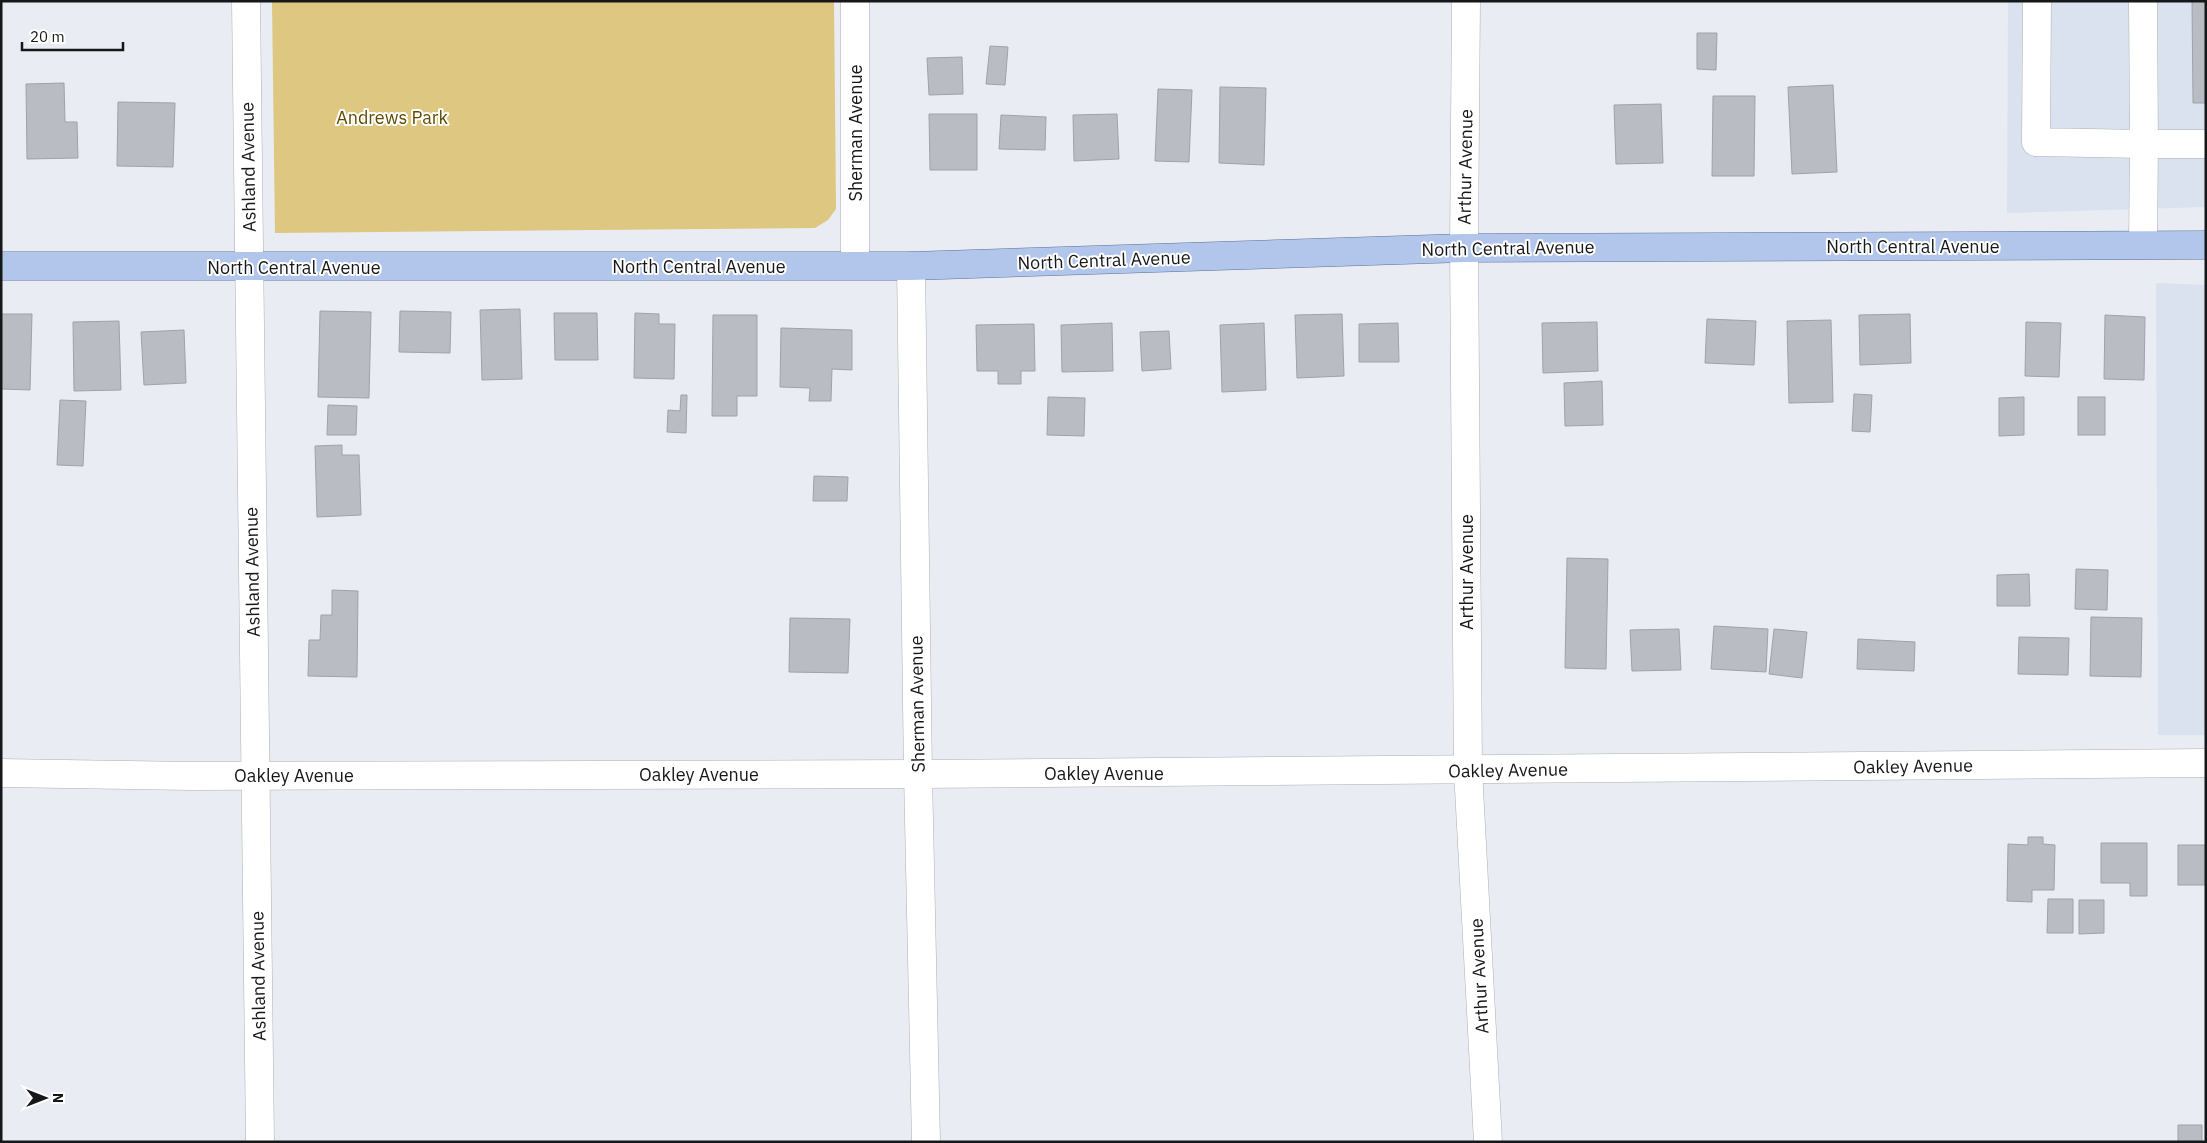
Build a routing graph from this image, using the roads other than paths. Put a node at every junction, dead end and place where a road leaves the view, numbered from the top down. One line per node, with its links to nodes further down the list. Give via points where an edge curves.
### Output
1 (246, 1): 14 (street, Ashland Avenue)
2 (855, 1): 11 (street, Sherman Avenue)
3 (1466, 1): 10 (street, Arthur Avenue)
4 (2037, 1): 6 (street, via 2036,142)
5 (2143, 1): 6 (street)
6 (2144, 144): 7 (street); 8 (street)
7 (2206, 144)
8 (2143, 245): 9 (main road, North Central Avenue); 10 (main road, North Central Avenue)
9 (2206, 245)
10 (1464, 248): 13 (main road, North Central Avenue); 16 (street, Arthur Avenue)
11 (855, 265): 13 (main road, North Central Avenue); 14 (main road, North Central Avenue)
12 (1, 266): 14 (main road, North Central Avenue)
13 (912, 266): 18 (street, Sherman Avenue)
14 (249, 268): 19 (street, Ashland Avenue)
15 (2206, 763): 16 (street, Oakley Avenue)
16 (1468, 770): 18 (street, Oakley Avenue); 22 (street, Arthur Avenue)
17 (1, 773): 19 (street, Oakley Avenue)
18 (918, 774): 19 (street, Oakley Avenue); 21 (street, Sherman Avenue)
19 (254, 776): 20 (street, Ashland Avenue)
20 (260, 1142)
21 (926, 1142)
22 (1488, 1142)

